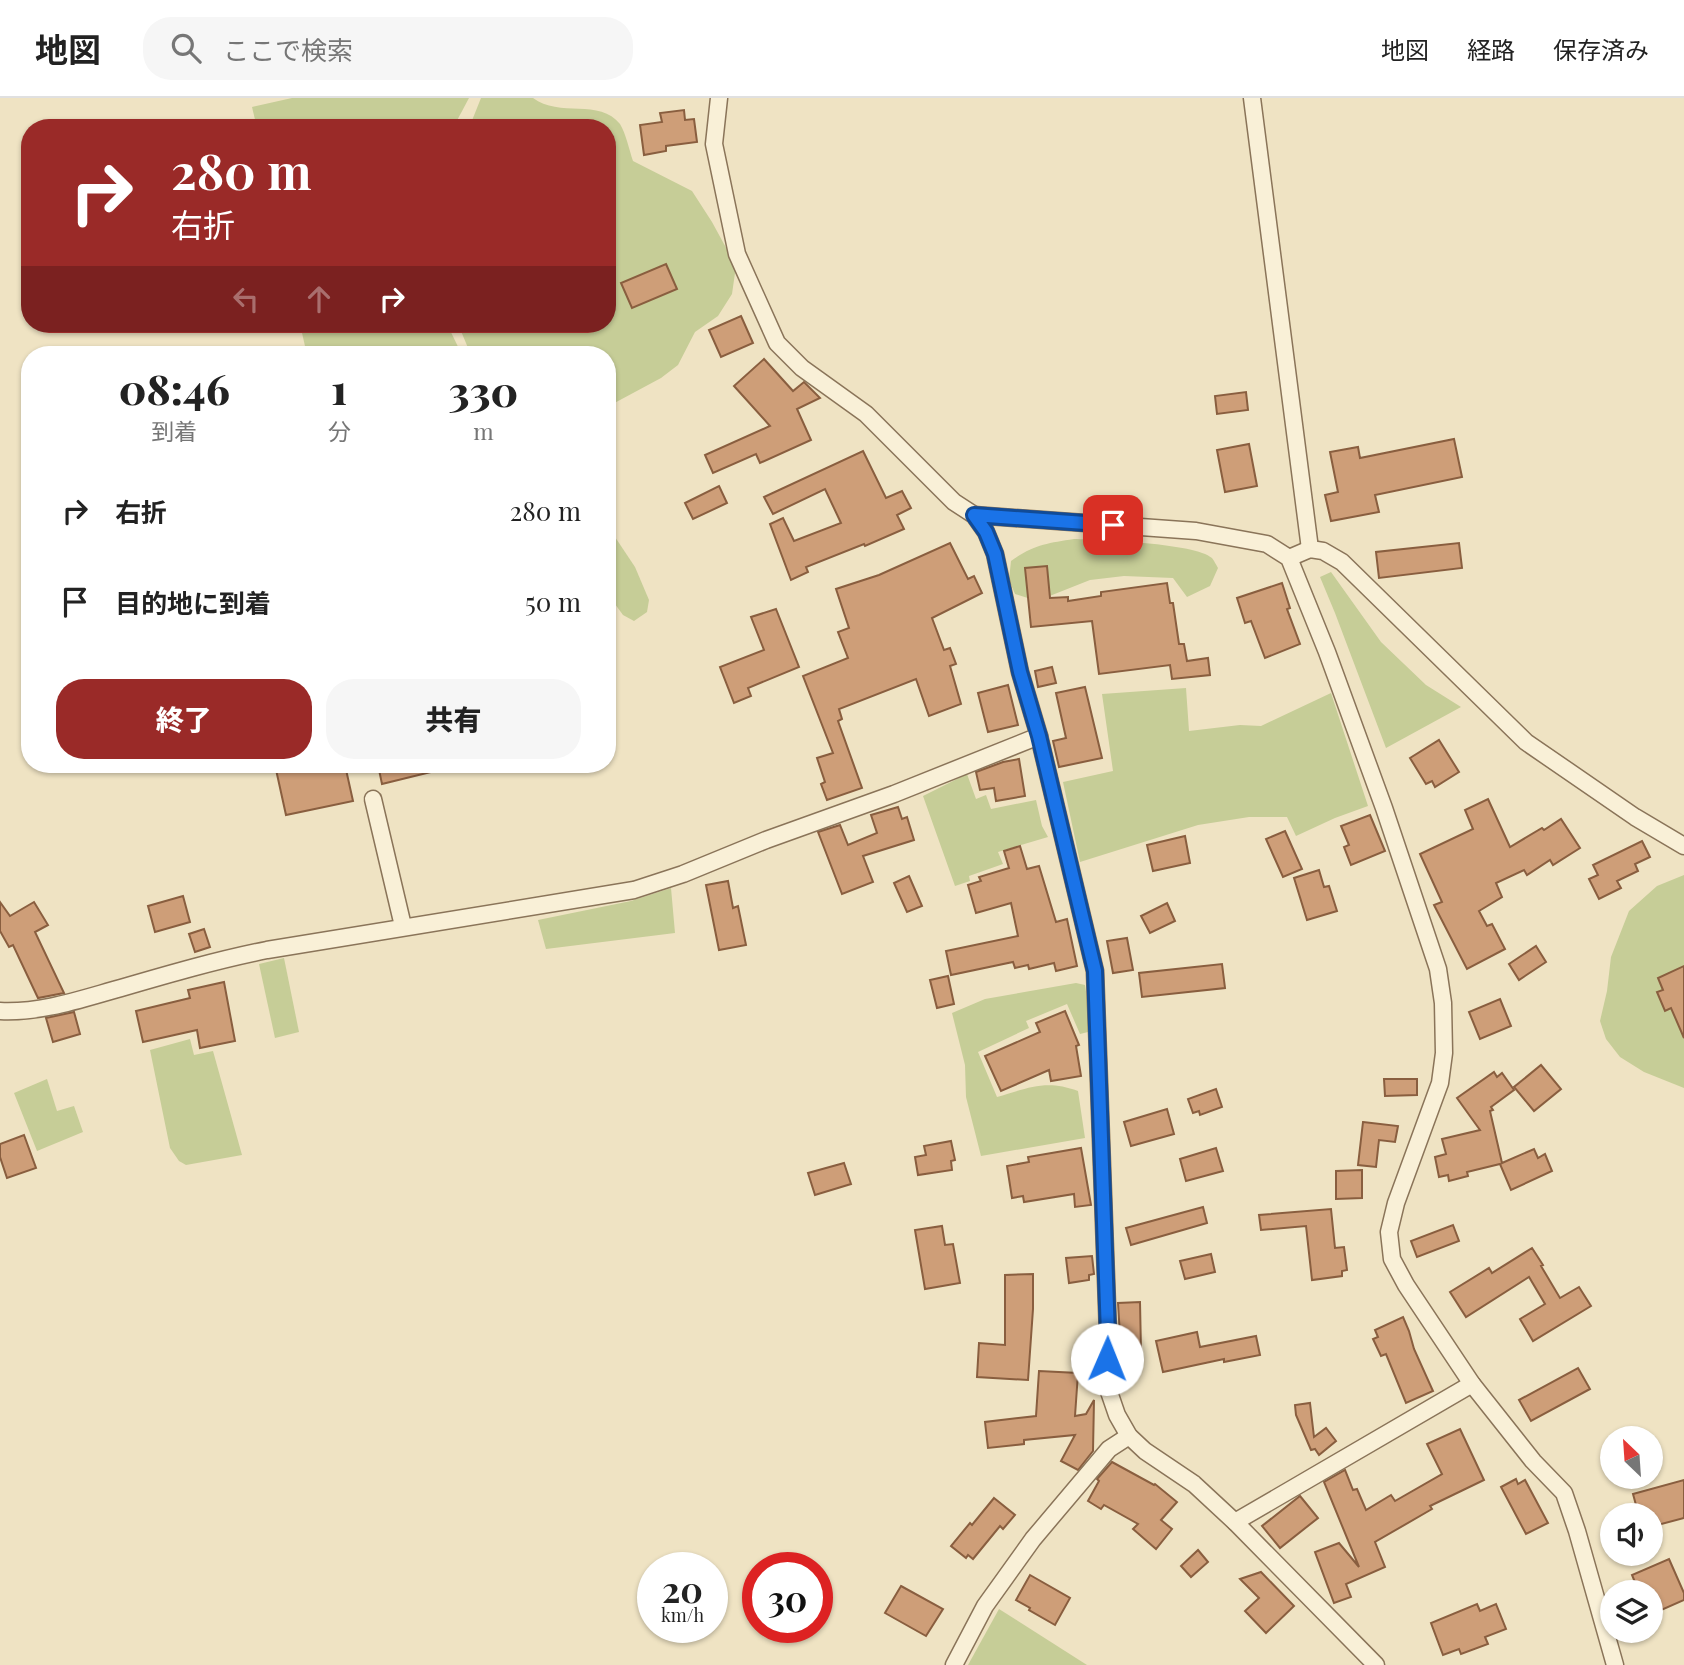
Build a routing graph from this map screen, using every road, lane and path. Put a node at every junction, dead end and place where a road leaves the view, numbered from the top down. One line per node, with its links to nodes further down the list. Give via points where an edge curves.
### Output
1 (719, 98): 3 (street, via 714,144 737,254 777,343 802,368 866,414 954,502)
2 (1252, 98): 4 (street)
3 (974, 515): 5 (street, via 1196,531 1267,544); 6 (street, via 995,554)
4 (1310, 548): 5 (street); 8 (street, via 1342,562 1526,742)
5 (1289, 558): 11 (street, via 1375,782 1438,969 1444,1053 1440,1083 1389,1233 1392,1259 1406,1285)
6 (1039, 736): 9 (street, via 634,890); 12 (street, via 1095,971 1106,1383)
7 (373, 799): 9 (street)
8 (1684, 846)
9 (403, 926): 10 (street, via 220,959 61,1005)
10 (0, 1012)
11 (1472, 1384): 13 (street); 16 (street, via 1564,1493)
12 (1129, 1436): 13 (street, via 1194,1484); 14 (street, via 1110,1449 1033,1539 985,1606)
13 (1235, 1522): 15 (street)
14 (954, 1665)
15 (1376, 1665)
16 (1615, 1665)

